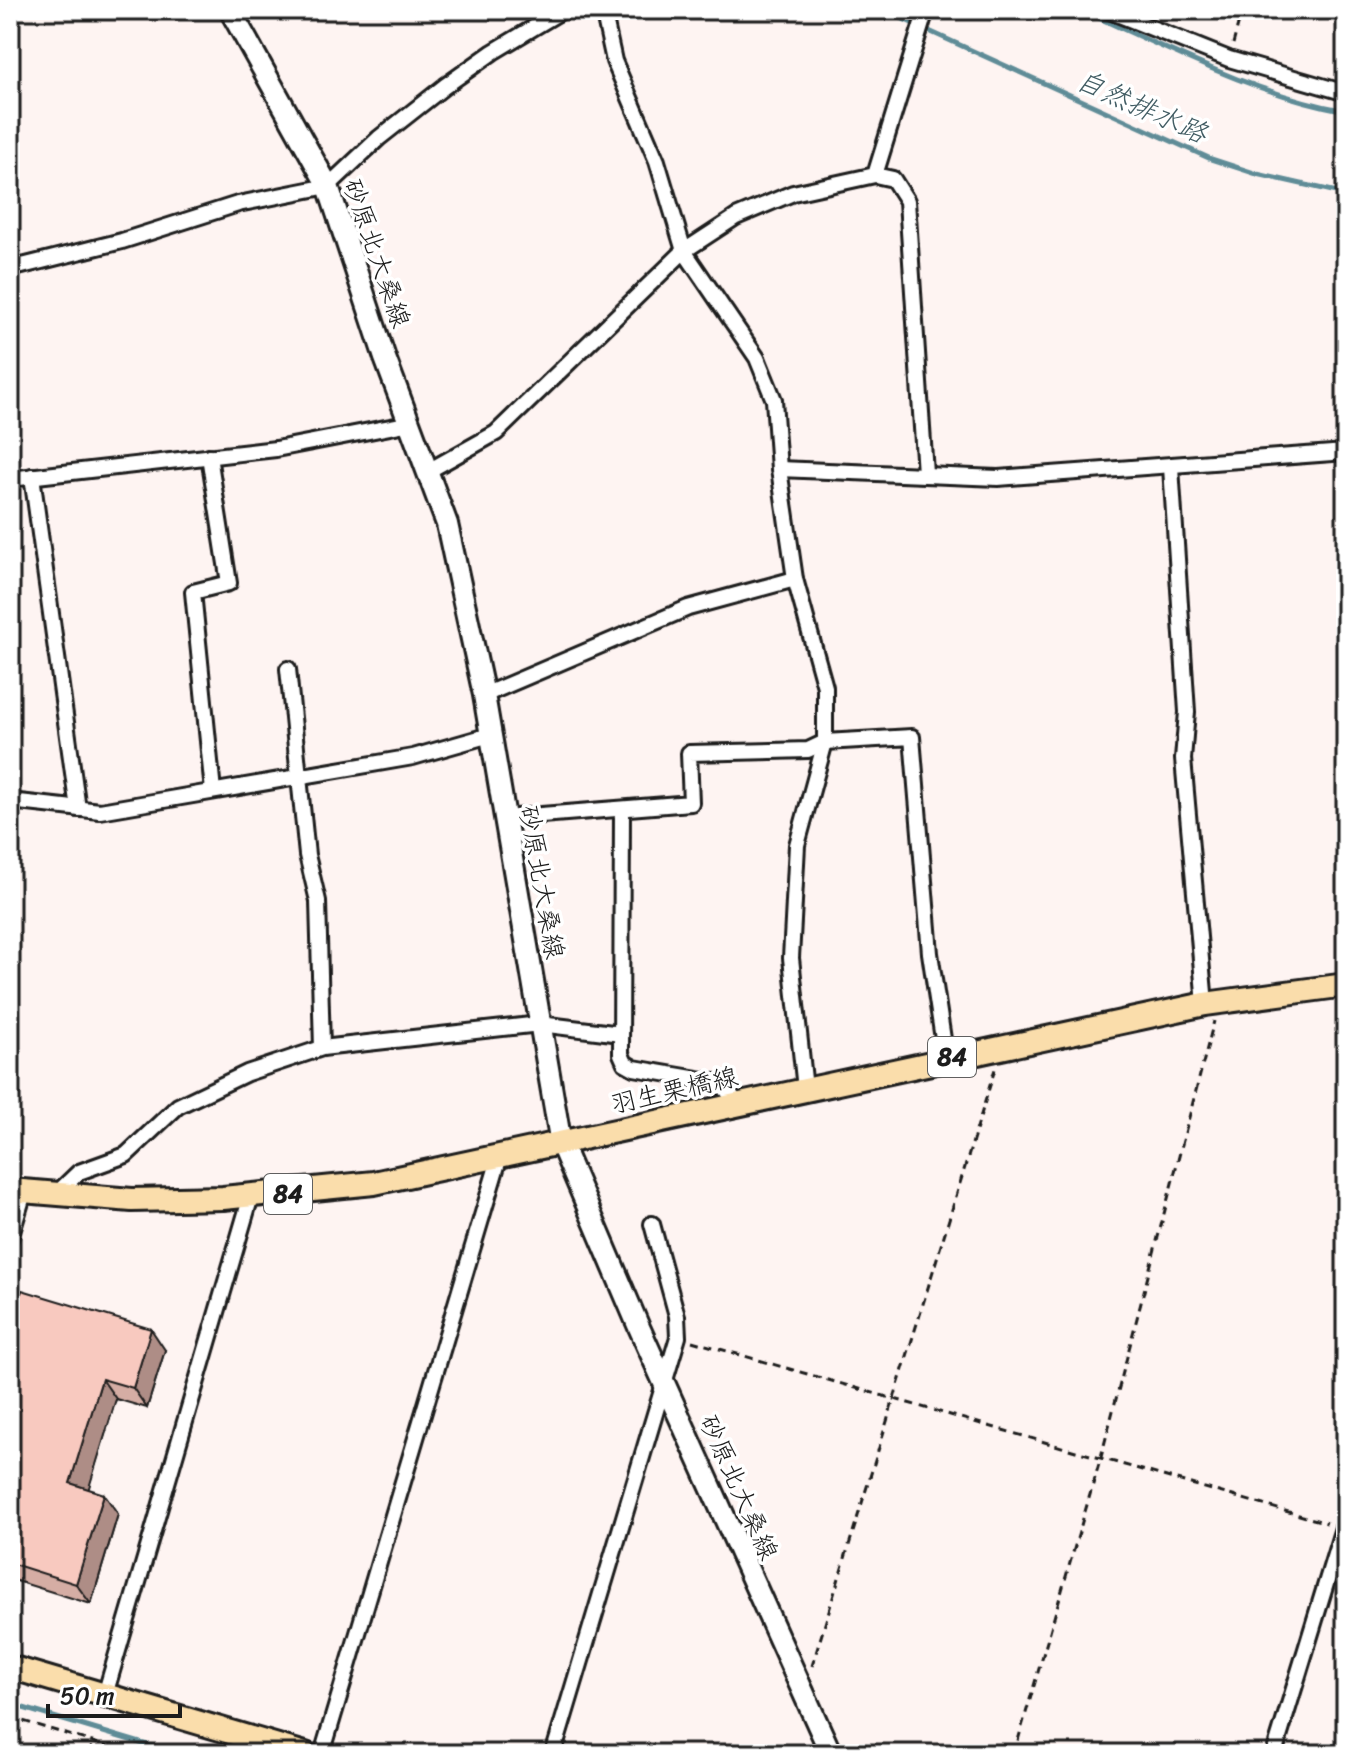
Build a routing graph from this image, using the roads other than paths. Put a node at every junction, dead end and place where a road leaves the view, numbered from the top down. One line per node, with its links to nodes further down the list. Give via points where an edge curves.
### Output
1 (230, 10): 8 (main road, 砂原北大桑線)
2 (563, 10): 8 (street, via 445,86)
3 (603, 10): 9 (street, via 614,61 657,161)
4 (926, 10): 7 (street)
5 (1107, 10): 6 (street, via 1229,59)
6 (1346, 93)
7 (875, 175): 9 (street, via 793,193 736,217); 17 (street, via 893,179 907,201)
8 (328, 186): 10 (street, via 238,204); 11 (main road, 砂原北大桑線)
9 (684, 251): 15 (street, via 757,358 774,400); 16 (street, via 496,433)
10 (10, 269)
11 (411, 423): 13 (street, via 331,441); 16 (main road, 砂原北大桑線)
12 (1346, 452): 14 (street)
13 (209, 456): 18 (street); 26 (street, via 229,583 193,592)
14 (1171, 467): 17 (street, via 998,478); 32 (street, via 1187,712 1183,759)
15 (779, 469): 17 (street); 20 (street)
16 (430, 470): 22 (main road, 砂原北大桑線)
17 (925, 473)
18 (32, 476): 19 (street); 28 (street)
19 (10, 479)
20 (795, 579): 22 (street, via 688,608); 24 (street, via 825,687)
21 (288, 669): 25 (street)
22 (484, 695): 23 (main road, 砂原北大桑線)
23 (490, 735): 25 (street, via 413,757); 30 (main road, 砂原北大桑線)
24 (825, 742): 29 (street, via 808,750 689,753 691,803); 36 (street, via 912,737 930,953); 37 (street, via 797,845 791,958)
25 (300, 776): 26 (street); 35 (street, via 307,855 318,901)
26 (213, 791): 28 (street, via 100,811)
27 (10, 801): 28 (street)
28 (78, 809)
29 (622, 809): 30 (street); 34 (street)
30 (504, 818): 33 (main road, 砂原北大桑線)
31 (1346, 985): 32 (main road, 羽生栗橋線 / 84)
32 (1212, 1002): 36 (main road, 羽生栗橋線 / 84)
33 (540, 1024): 34 (street); 35 (street); 39 (main road, 砂原北大桑線)
34 (621, 1034): 38 (street, via 621,1054 634,1068 721,1083)
35 (322, 1048): 42 (street, via 247,1073 178,1106 126,1155 79,1172)
36 (946, 1059): 37 (main road, 羽生栗橋線 / 84)
37 (805, 1089): 38 (main road, 羽生栗橋線 / 84)
38 (738, 1104): 39 (main road, 羽生栗橋線 / 84)
39 (561, 1144): 40 (main road, 羽生栗橋線 / 84); 46 (main road, 砂原北大桑線)
40 (499, 1159): 43 (main road, 羽生栗橋線 / 84, via 374,1183); 51 (street)
41 (17, 1191): 42 (main road, 羽生栗橋線 / 84); 45 (street)
42 (55, 1195): 43 (main road, 羽生栗橋線 / 84, via 132,1200)
43 (251, 1196): 49 (street)
44 (652, 1224): 46 (street, via 677,1316 678,1337)
45 (10, 1239)
46 (663, 1382): 52 (street); 53 (main road, 砂原北大桑線)
47 (1345, 1523): 54 (street)
48 (10, 1667): 49 (main road)
49 (105, 1695): 50 (main road)
50 (305, 1754)
51 (322, 1754)
52 (553, 1754)
53 (831, 1754)
54 (1274, 1754)

